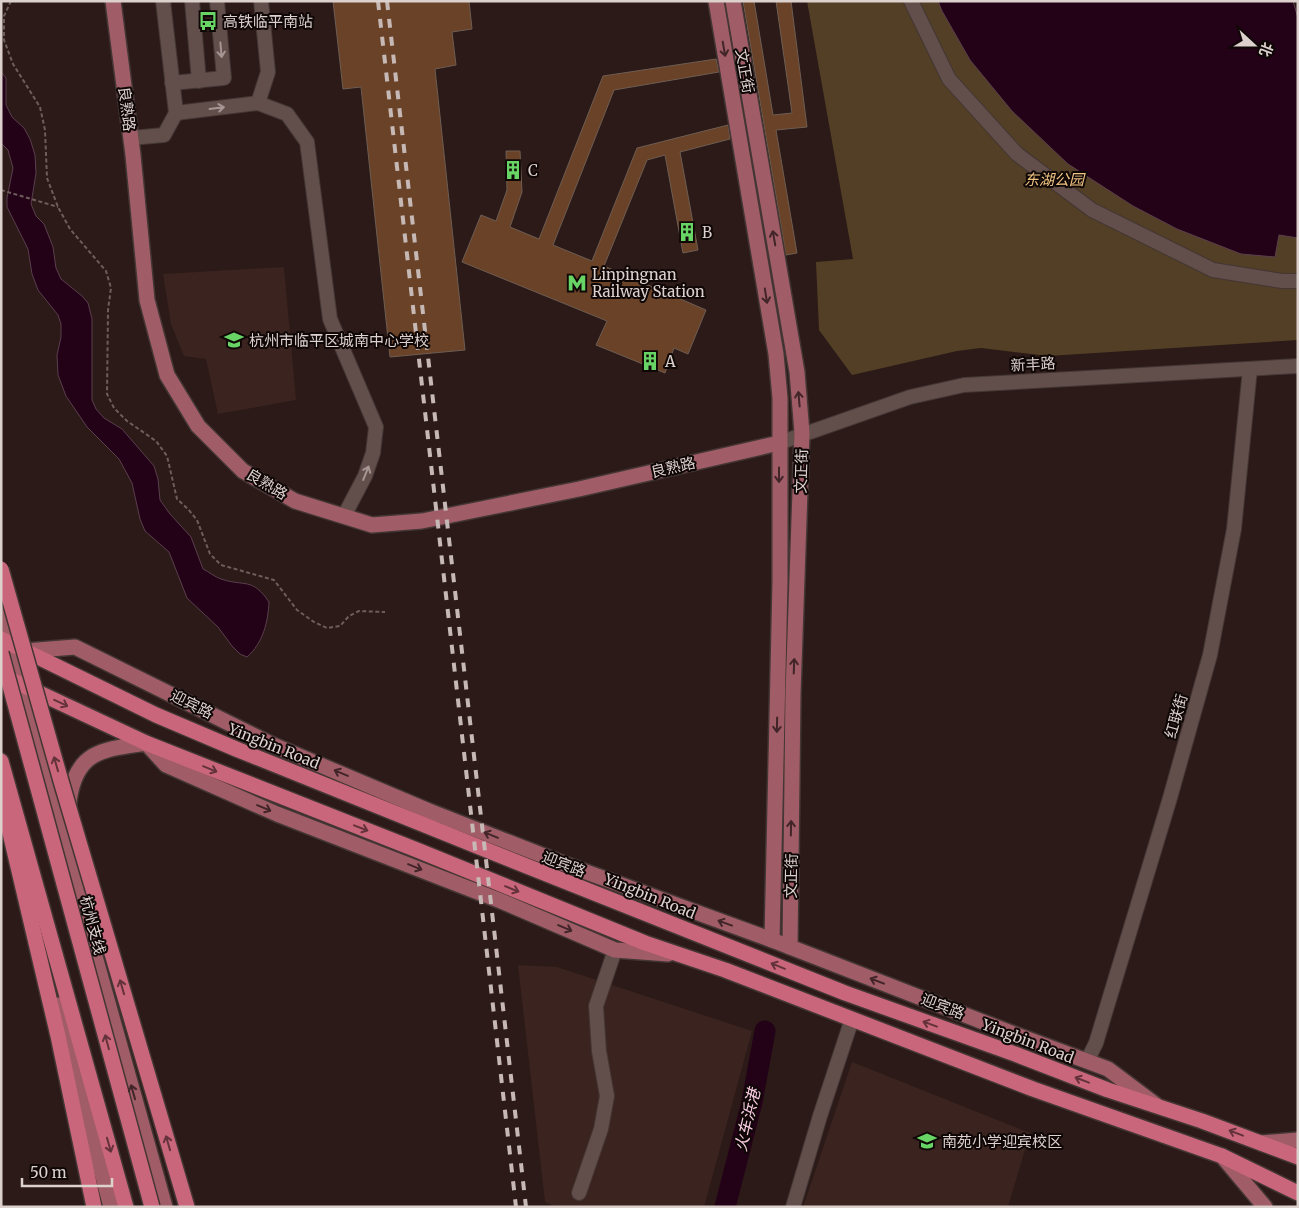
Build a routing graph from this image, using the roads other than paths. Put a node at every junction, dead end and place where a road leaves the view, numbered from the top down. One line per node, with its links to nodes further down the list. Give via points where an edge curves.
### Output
1 (113, 1): 13 (main road, 良熟路)
2 (163, 1): 10 (street)
3 (192, 1): 9 (street)
4 (216, 1): 9 (street, one-way to 9, via 224,78)
5 (261, 1): 11 (street, via 268,72)
6 (716, 1): 18 (main road, 文正街, one-way to 18, via 776,354 780,398)
7 (733, 1): 17 (main road, 文正街, one-way to 7, via 797,372)
8 (911, 1): 14 (street, via 949,79 1017,154 1092,210 1212,270)
9 (199, 81): 10 (street)
10 (172, 83): 12 (street)
11 (258, 103): 12 (street, one-way to 11); 19 (street, one-way to 11, via 365,476 373,453 376,427 330,320 307,142 287,114)
12 (176, 113): 13 (street, via 164,135)
13 (130, 138): 19 (main road, 良熟路, via 147,300 167,375 198,426 243,471 295,501)
14 (1298, 281)
15 (1298, 366): 16 (street, 新丰路)
16 (1250, 368): 17 (street, 新丰路, via 964,385 910,397); 36 (street, 红联街, via 1234,529 1210,655 1096,1043)
17 (802, 434): 18 (street, 新丰路); 32 (main road, 文正街, one-way to 17, via 793,694)
18 (779, 443): 19 (main road, 良熟路, via 422,521 372,525); 31 (main road, 文正街, one-way to 31, via 780,591)
19 (344, 516)
20 (1, 569): 49 (highway, one-way to 20, bridge)
21 (1, 609): 22 (main road)
22 (5, 645): 23 (highway, Yingbin Road); 25 (main road); 47 (highway, 杭州支线, one-way to 22, bridge)
23 (25, 651): 31 (main road, 迎宾路, one-way to 23, via 567,866 273,745 75,647); 37 (highway, Yingbin Road, one-way to 23, via 845,993 272,764 156,715)
24 (1, 675): 25 (highway)
25 (19, 684): 26 (highway, one-way to 26); 30 (main road)
26 (146, 743): 30 (main road, via 119,747 94,756 80,768 70,792); 33 (main road, one-way to 33, via 166,765 277,814 491,897); 34 (highway, one-way to 34, via 645,943)
27 (1, 761): 46 (highway, one-way to 46)
28 (1, 791): 45 (main road)
29 (1, 796): 44 (highway, via 58,1036)
30 (66, 852): 48 (main road, one-way to 30)
31 (772, 940): 32 (main road, 迎宾路)
32 (790, 947): 36 (main road, 迎宾路, one-way to 32)
33 (615, 950): 34 (main road); 43 (street, via 596,1006 607,1096 602,1129)
34 (680, 954): 35 (highway)
35 (852, 1019): 40 (highway, via 1033,1089); 50 (street)
36 (1087, 1061): 37 (main road, 迎宾路, via 1108,1069)
37 (1159, 1107): 39 (highway, Yingbin Road, one-way to 37)
38 (1298, 1140): 39 (main road)
39 (1261, 1143): 41 (highway, Yingbin Road)
40 (1222, 1156): 42 (highway); 51 (main road)
41 (1298, 1157)
42 (1298, 1192)
43 (579, 1193)
44 (94, 1207)
45 (111, 1207)
46 (126, 1207)
47 (152, 1207)
48 (165, 1207)
49 (187, 1207)
50 (793, 1207)
51 (1265, 1207)

